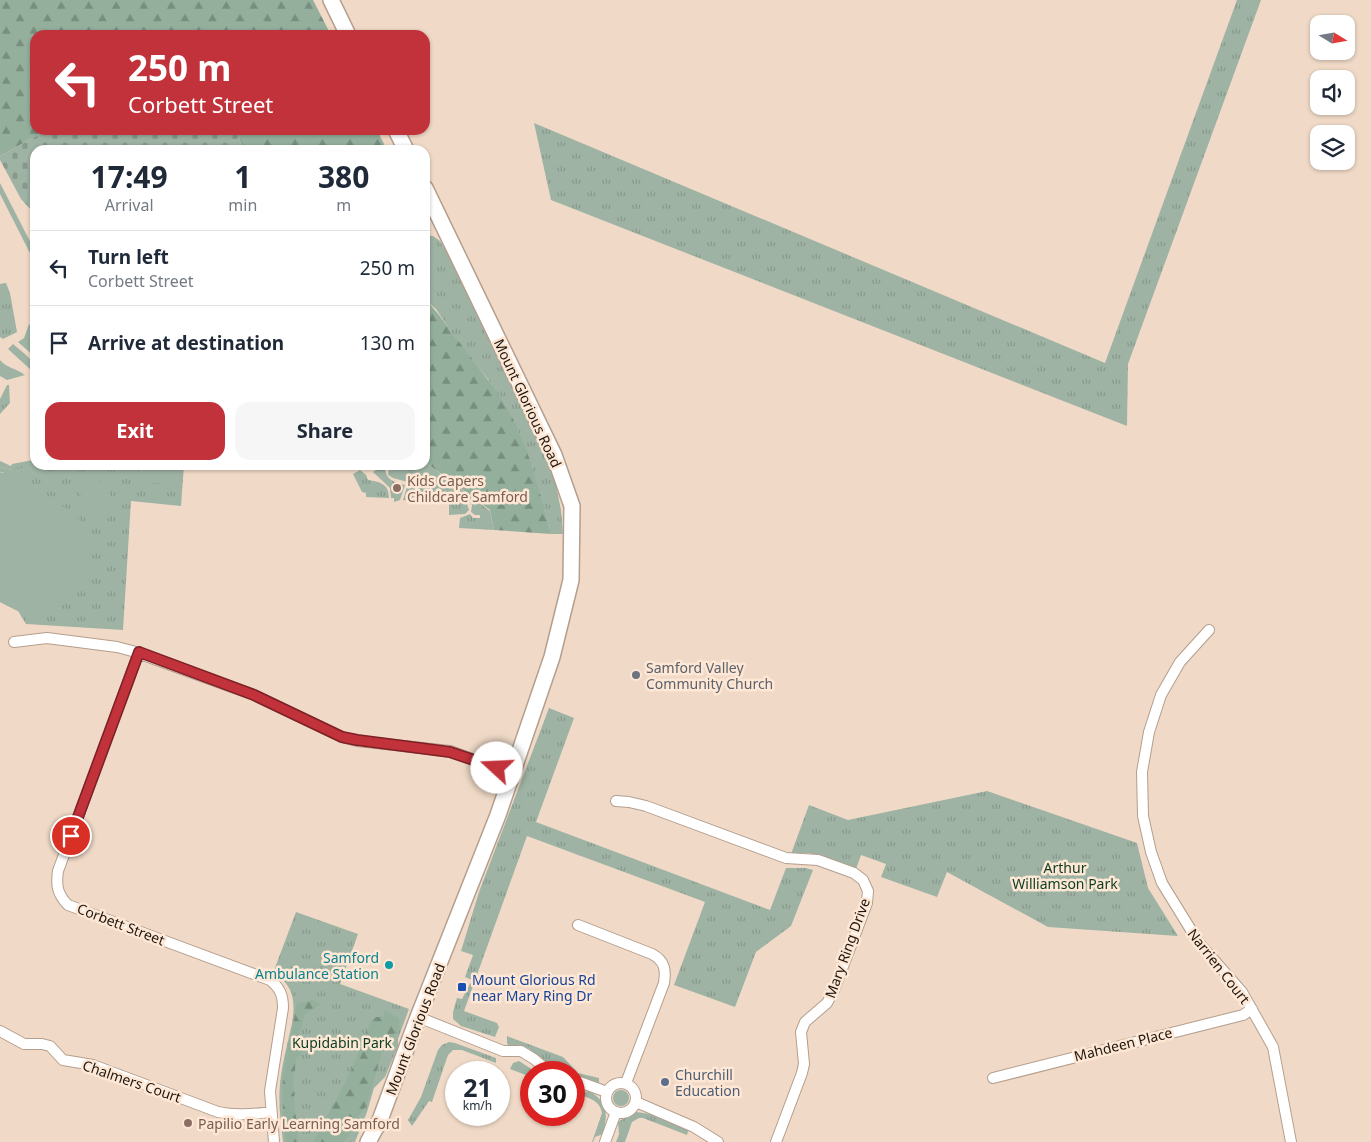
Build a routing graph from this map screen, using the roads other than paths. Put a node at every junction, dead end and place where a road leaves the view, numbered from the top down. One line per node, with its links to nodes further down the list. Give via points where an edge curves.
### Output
1 (331, 0): 2 (main road)
2 (346, 30)
3 (430, 209): 11 (main road, Mount Glorious Road, via 554,455 572,506 571,580 552,657 460,914 448,960)
4 (1209, 630): 10 (street, Narrien Court, via 1180,662 1161,695 1149,732 1142,772 1143,816 1162,883 1199,943 1242,992)
5 (14, 642): 6 (street, via 47,638)
6 (139, 652): 7 (street, via 254,695 342,737 450,752); 19 (street, Corbett Street, via 58,870 57,890 68,905 270,980 278,986 284,1008 270,1092)
7 (497, 768)
8 (616, 801): 26 (street, Mary Ring Drive, via 646,806 786,858 823,862 854,874 868,890 867,903 834,990 827,1003 805,1022 801,1032 802,1073)
9 (578, 926): 15 (street, via 652,954 664,964 664,983)
10 (1252, 1009): 14 (street, Mahdeen Place, via 1243,1015); 27 (street, Narrien Court, via 1273,1047)
11 (423, 1019): 13 (street, via 503,1051 521,1051); 22 (main road, Mount Glorious Road); 23 (main road, Mount Glorious Road)
12 (0, 1031): 19 (street, Chalmers Court, via 24,1044 50,1046 64,1060 93,1065 218,1112 245,1115)
13 (536, 1061)
14 (993, 1078)
15 (626, 1083): 17 (street, via 617,1082); 18 (street, via 636,1093)
16 (585, 1084): 17 (street)
17 (606, 1092): 20 (street, via 608,1106)
18 (636, 1102): 20 (street, via 630,1110); 25 (street, via 694,1127)
19 (271, 1112): 21 (street, Corbett Street)
20 (616, 1112): 24 (street)
21 (274, 1142)
22 (368, 1142)
23 (380, 1142)
24 (604, 1142)
25 (718, 1142)
26 (776, 1142)
27 (1291, 1142)

